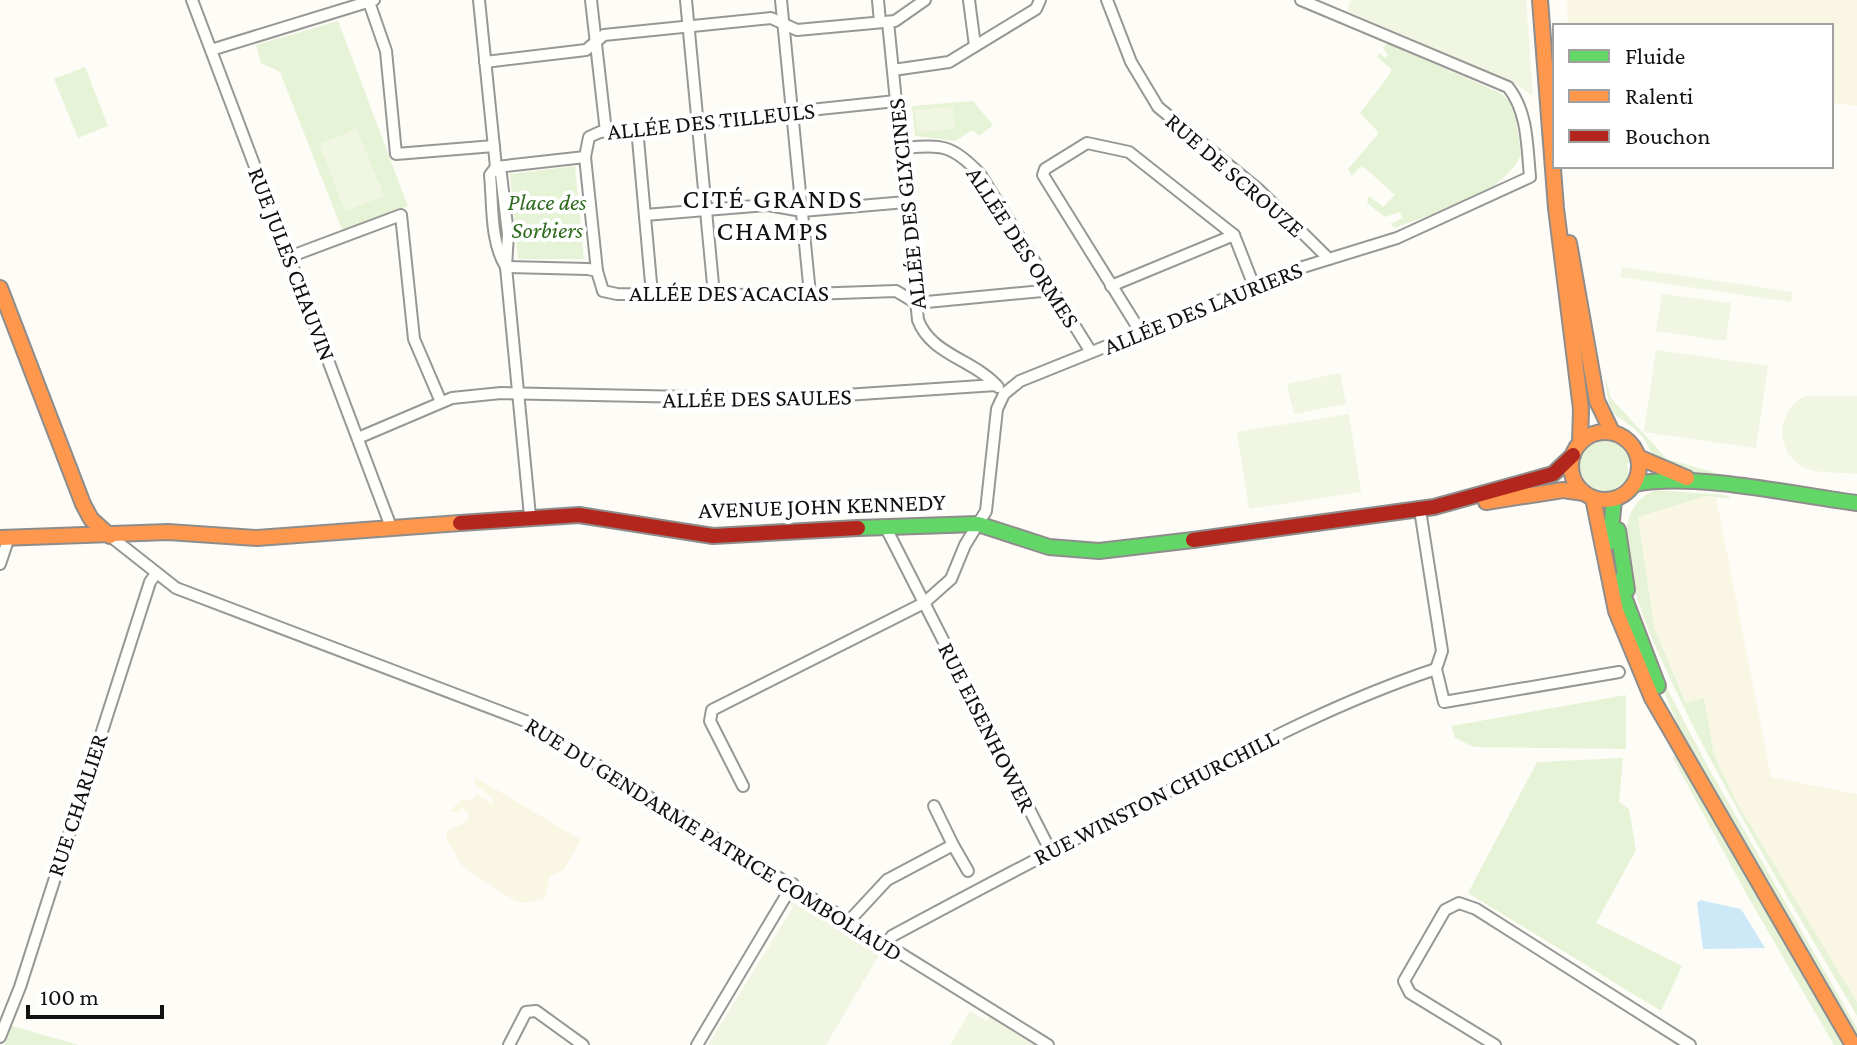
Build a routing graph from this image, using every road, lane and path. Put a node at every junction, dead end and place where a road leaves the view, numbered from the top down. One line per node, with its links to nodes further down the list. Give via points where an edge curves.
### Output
1 (192, 0): 19 (street, RUE JULES CHAUVIN)
2 (479, 0): 20 (street)
3 (591, 0): 17 (street)
4 (686, 0): 15 (street)
5 (781, 0): 16 (street)
6 (878, 0): 14 (street, ALLÉE DES GLYCINES)
7 (925, 0): 14 (street, via 904,17)
8 (969, 0): 18 (street)
9 (1040, 0): 18 (street, via 1036,9)
10 (1107, 0): 40 (street, RUE DE SCROUZE, via 1131,62 1158,107 1259,190)
11 (1301, 0): 40 (street, ALLÉE DES LAURIERS, via 1508,87 1523,116 1530,177 1397,238)
12 (1540, 0): 29 (main road)
13 (372, 1): 19 (street); 27 (street, via 386,51 396,154)
14 (884, 22): 16 (street); 21 (street, ALLÉE DES GLYCINES)
15 (688, 27): 16 (street, via 771,18); 17 (street, via 604,35); 24 (street)
16 (784, 27): 23 (street)
17 (597, 42): 20 (street, via 586,50); 26 (street)
18 (975, 46): 21 (street, via 949,62)
19 (211, 50): 39 (street, RUE JULES CHAUVIN)
20 (485, 62): 27 (street)
21 (893, 70): 22 (street, ALLÉE DES GLYCINES)
22 (896, 101): 23 (street, ALLÉE DES TILLEULS); 28 (street, ALLÉE DES GLYCINES)
23 (793, 112): 24 (street, ALLÉE DES TILLEULS); 36 (street)
24 (698, 122): 25 (street, ALLÉE DES TILLEULS); 35 (street)
25 (637, 128): 26 (street, ALLÉE DES TILLEULS); 37 (street)
26 (606, 132): 30 (street, ALLÉE DES TILLEULS, via 589,137)
27 (494, 146): 31 (street)
28 (901, 148): 34 (street, ALLÉE DES GLYCINES); 46 (street, ALLÉE DES ORMES, via 941,145 962,155 980,174)
29 (1553, 155)
30 (585, 157): 31 (street, ALLÉE DES TILLEULS); 42 (street)
31 (496, 167): 41 (street, via 490,175 497,252)
32 (1554, 168): 58 (main road)
33 (1554, 168): 56 (main road, via 1593,383)
34 (906, 202): 36 (street); 50 (street, ALLÉE DES GLYCINES)
35 (706, 211): 36 (street, via 768,205); 37 (street); 49 (street)
36 (802, 211): 48 (street)
37 (645, 215): 47 (street)
38 (1234, 235): 43 (street); 43 (street, via 1129,152 1087,143 1043,175); 44 (street)
39 (289, 257): 55 (street, via 401,215 414,339); 57 (street, RUE JULES CHAUVIN)
40 (1329, 259): 44 (street, ALLÉE DES LAURIERS)
41 (506, 267): 42 (street, ALLÉE DES ACACIAS); 54 (street)
42 (597, 271): 47 (street, ALLÉE DES ACACIAS, via 603,291)
43 (1111, 286): 51 (street)
44 (1254, 286): 51 (street, ALLÉE DES LAURIERS)
45 (0, 288): 65 (main road)
46 (1053, 290): 50 (street); 52 (street, ALLÉE DES ORMES)
47 (652, 294): 49 (street, ALLÉE DES ACACIAS)
48 (810, 294): 49 (street, ALLÉE DES ACACIAS); 50 (street, ALLÉE DES ACACIAS, via 896,291)
49 (714, 295)
50 (916, 303): 53 (street, ALLÉE DES GLYCINES, via 922,330 934,344 990,377)
51 (1140, 331): 52 (street, ALLÉE DES LAURIERS)
52 (1091, 352): 53 (street, ALLÉE DES LAURIERS)
53 (1000, 390): 54 (street, ALLÉE DES SAULES, via 785,399); 68 (street, via 986,511)
54 (518, 393): 55 (street, ALLÉE DES SAULES); 67 (street)
55 (441, 402): 57 (street, ALLÉE DES SAULES)
56 (1612, 432): 58 (main road); 59 (main road, via 1629,441)
57 (358, 438): 70 (street, RUE JULES CHAUVIN)
58 (1581, 444): 62 (main road, via 1572,475); 66 (main road, AVENUE JOHN KENNEDY, via 1553,474)
59 (1638, 457): 60 (main road); 61 (main road)
60 (1699, 483): 61 (main road); 64 (main road)
61 (1635, 484): 63 (main road)
62 (1588, 495): 63 (main road); 66 (main road, AVENUE JOHN KENNEDY, via 1547,491); 79 (main road, via 1630,651)
63 (1618, 497): 79 (main road, via 1618,541 1638,634)
64 (1857, 503)
65 (83, 504): 71 (main road, via 85,525 80,532); 72 (main road)
66 (1427, 508): 68 (main road, AVENUE JOHN KENNEDY, via 1099,551 1049,547); 77 (street, via 1442,651)
67 (530, 516): 69 (main road, AVENUE JOHN KENNEDY, via 607,517 713,536); 70 (main road, AVENUE JOHN KENNEDY)
68 (978, 524): 69 (main road, AVENUE JOHN KENNEDY); 76 (street, via 951,579)
69 (885, 526): 76 (street, RUE EISENHOWER)
70 (391, 527): 72 (main road, AVENUE JOHN KENNEDY, via 257,538 168,532)
71 (63, 536): 72 (main road, AVENUE JOHN KENNEDY); 73 (main road, AVENUE JOHN KENNEDY)
72 (110, 536): 75 (street, RUE DU GENDARME PATRICE COMBOLIAUD)
73 (4, 538): 74 (street)
74 (0, 564)
75 (155, 575): 85 (street, RUE DU GENDARME PATRICE COMBOLIAUD, via 232,612 528,722); 88 (street, RUE CHARLIER)
76 (924, 603): 80 (street, via 712,710 710,721); 83 (street, RUE EISENHOWER)
77 (1436, 669): 78 (street, via 1444,702); 83 (street, RUE WINSTON CHURCHILL, via 1292,727)
78 (1619, 672)
79 (1696, 772): 95 (main road)
80 (743, 786)
81 (934, 806): 82 (street)
82 (953, 845): 84 (street); 86 (street, via 887,880)
83 (1051, 852): 87 (street, RUE WINSTON CHURCHILL, via 892,936)
84 (968, 871)
85 (793, 884): 86 (street, RUE DU GENDARME PATRICE COMBOLIAUD); 91 (street)
86 (849, 921): 87 (street, RUE DU GENDARME PATRICE COMBOLIAUD)
87 (886, 944): 92 (street, RUE DU GENDARME PATRICE COMBOLIAUD)
88 (0, 1037)
89 (509, 1045): 90 (street, via 526,1012 536,1011)
90 (583, 1045)
91 (697, 1045)
92 (1048, 1045)
93 (1495, 1045): 94 (street, via 1406,987 1405,977 1424,944 1450,906 1459,903)
94 (1690, 1045)
95 (1853, 1045)

